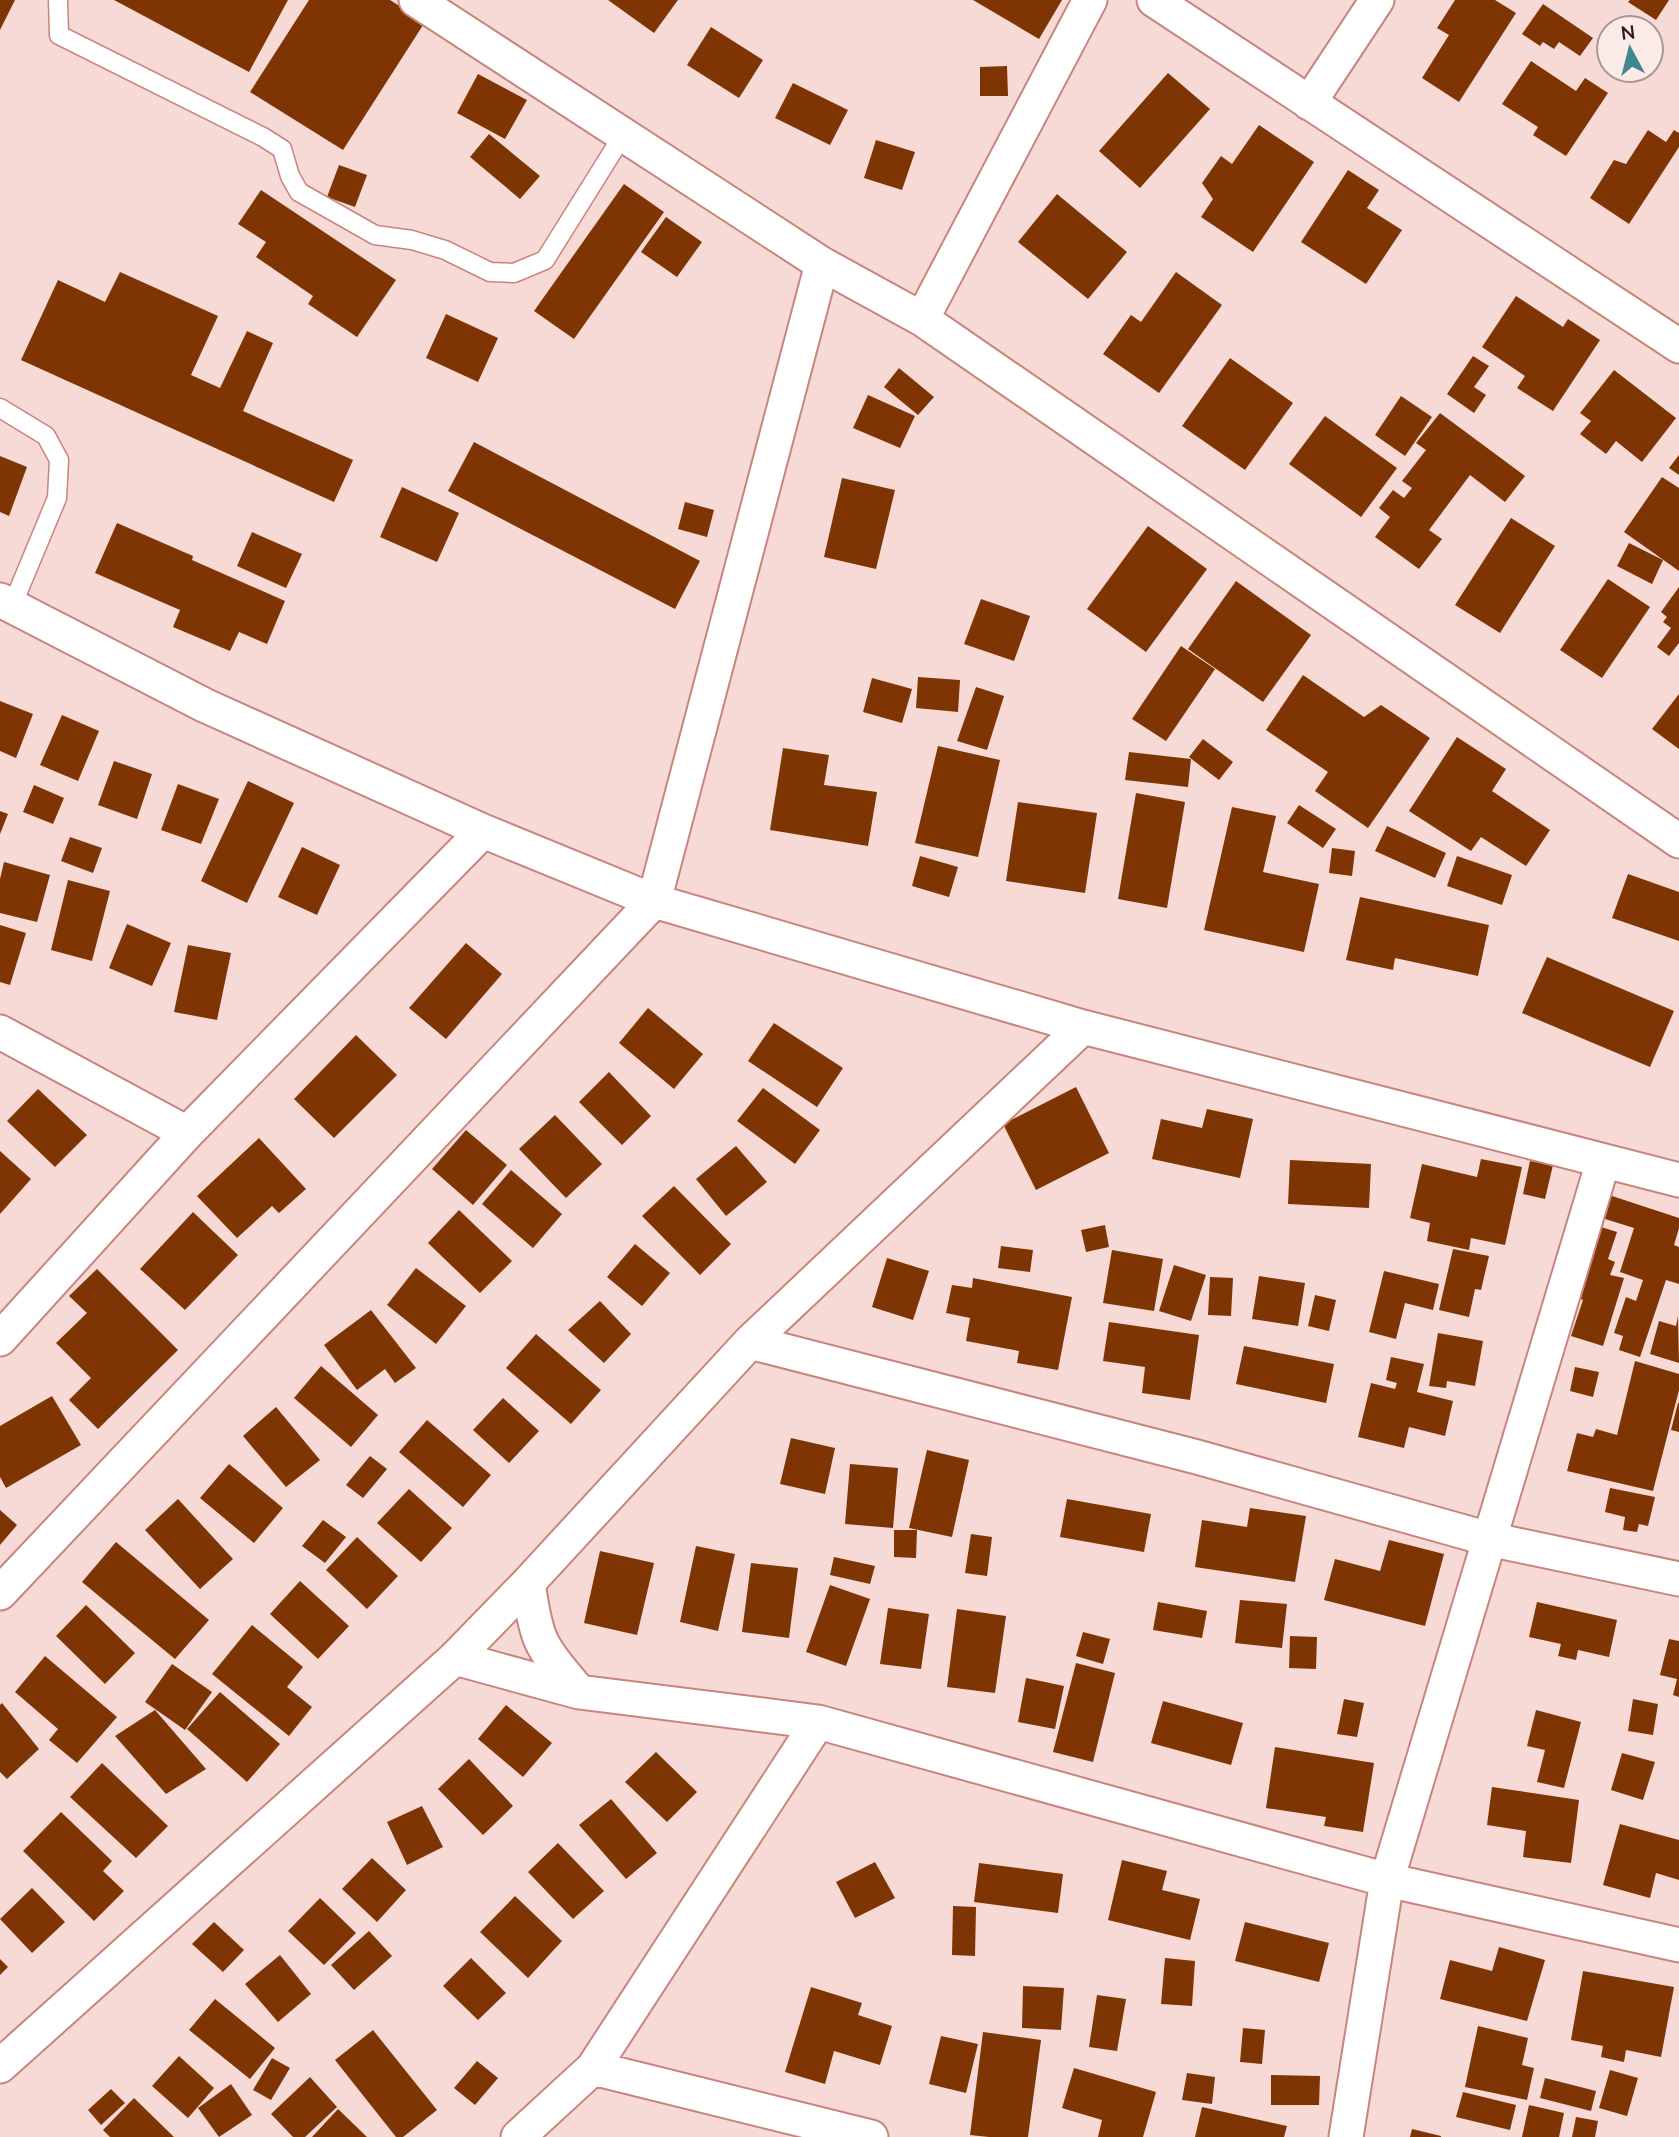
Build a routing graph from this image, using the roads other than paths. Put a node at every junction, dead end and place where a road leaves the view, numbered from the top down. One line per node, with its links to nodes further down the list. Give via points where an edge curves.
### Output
1 (58, 0): 7 (lane, via 59,35 263,136 282,149 299,192 375,235 445,250 490,272 514,274 545,260)
2 (416, 0): 7 (street)
3 (1090, 0): 9 (street)
4 (1154, 0): 6 (street)
5 (1377, 0): 6 (street)
6 (1309, 103): 10 (street)
7 (623, 135): 8 (street)
8 (822, 264): 9 (street); 15 (street)
9 (922, 319): 14 (street)
10 (1679, 346)
11 (0, 408): 12 (lane, via 46,436 59,460 57,498)
12 (6, 603): 13 (street, via 204,705)
13 (483, 831): 15 (street); 18 (street)
14 (1679, 841)
15 (654, 901): 16 (street); 26 (street)
16 (1083, 1027): 19 (street); 22 (street)
17 (0, 1032): 18 (street)
18 (187, 1133): 21 (street)
19 (1603, 1162): 20 (street); 23 (street)
20 (1677, 1177)
21 (0, 1339)
22 (750, 1342): 23 (street, via 1197,1457); 25 (street)
23 (1489, 1539): 24 (street); 30 (street)
24 (1679, 1579)
25 (528, 1583): 27 (street); 28 (street, via 540,1638)
26 (0, 1593)
27 (455, 1658): 28 (street); 32 (street)
28 (579, 1692): 29 (street)
29 (818, 1721): 30 (street); 33 (street)
30 (1387, 1880): 31 (street); 36 (street)
31 (1679, 1945)
32 (0, 2066)
33 (593, 2068): 34 (street); 35 (street)
34 (518, 2137)
35 (871, 2137)
36 (1346, 2137)

